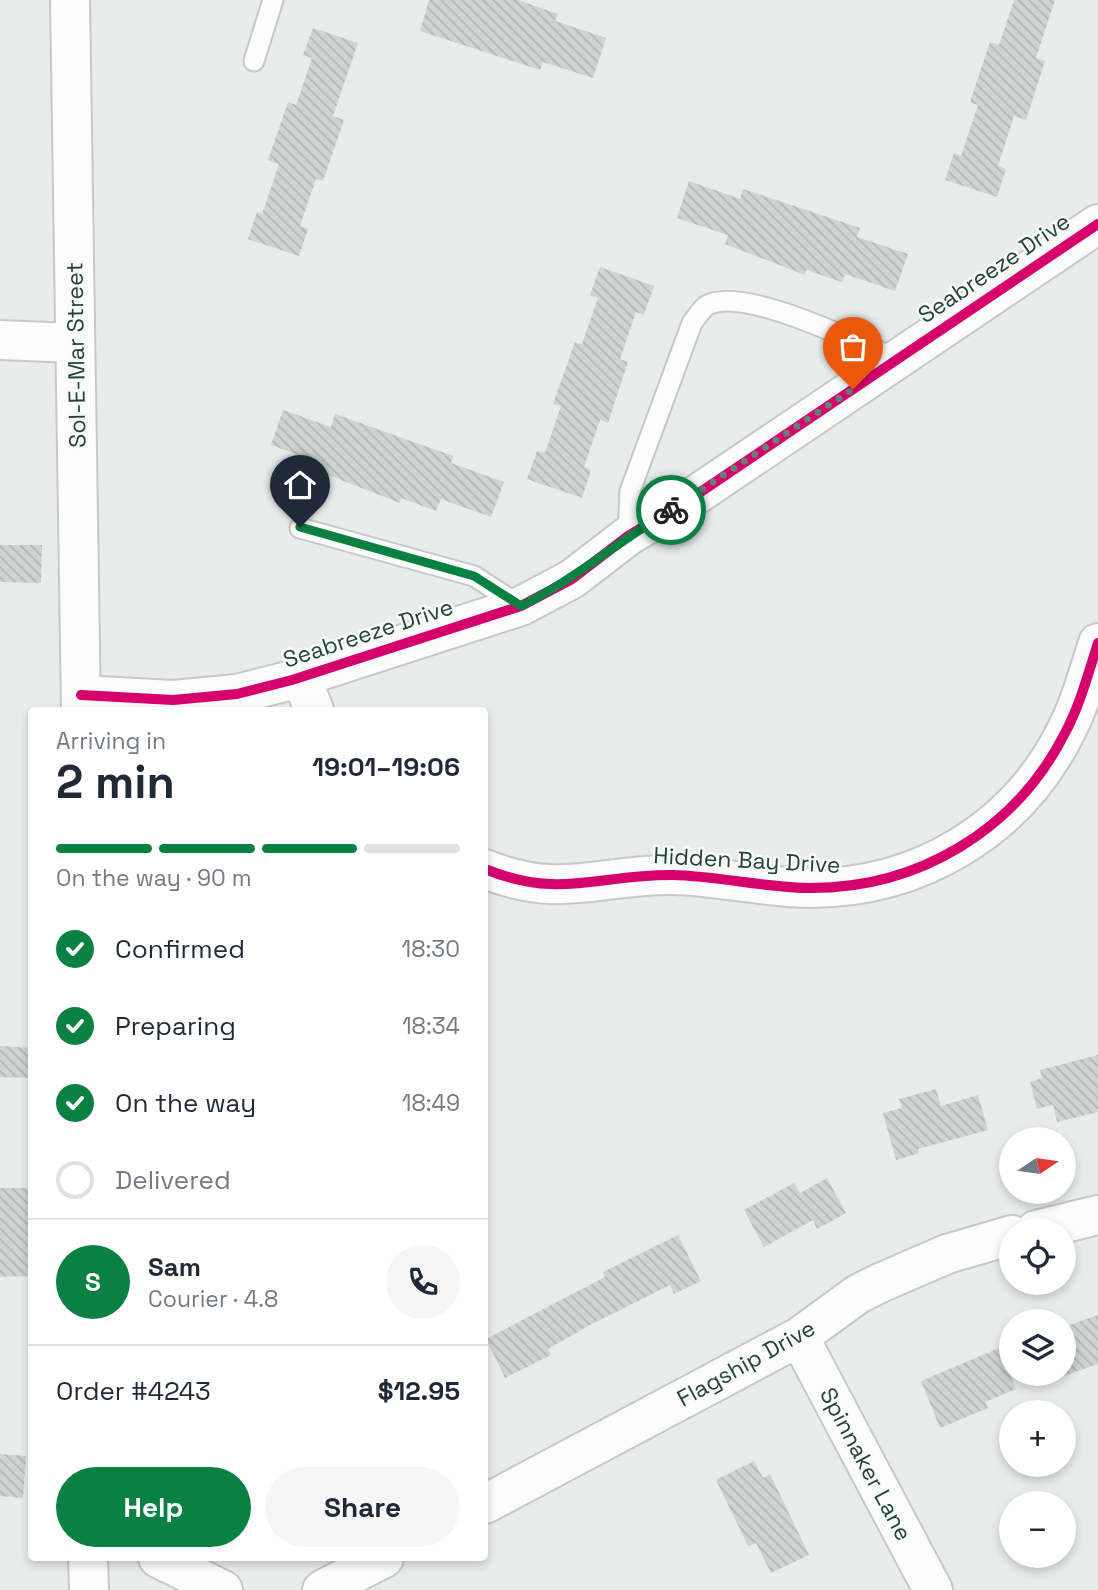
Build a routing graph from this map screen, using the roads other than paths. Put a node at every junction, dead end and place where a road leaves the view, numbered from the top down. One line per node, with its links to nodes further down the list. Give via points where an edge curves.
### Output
1 (70, 0): 6 (street, Sol-E-Mar Street)
2 (273, 0): 3 (lane)
3 (254, 61)
4 (1098, 223): 7 (street, Seabreeze Drive)
5 (0, 340): 6 (street)
6 (75, 343): 13 (street, Sol-E-Mar Street)
7 (897, 359): 9 (street, Seabreeze Drive); 9 (lane, via 765,306 730,300 706,306 692,323 630,491)
8 (300, 527): 10 (lane, via 474,576)
9 (628, 536): 10 (street, Seabreeze Drive, via 572,579)
10 (521, 606): 12 (street, Seabreeze Drive)
11 (1098, 643): 14 (street, Hidden Bay Drive, via 1074,716 1036,780 977,837 913,872 870,883 811,888 676,875 547,885)
12 (307, 694): 13 (street, Seabreeze Drive)
13 (81, 703)
14 (488, 870)
15 (1098, 1215): 16 (street)
16 (1076, 1220)
17 (999, 1239): 18 (street, Flagship Drive, via 947,1254 880,1283)
18 (799, 1338): 19 (street, Flagship Drive); 26 (street, Spinnaker Lane)
19 (488, 1502)
20 (88, 1561): 23 (street)
21 (164, 1561): 24 (street)
22 (378, 1561): 25 (street)
23 (89, 1590)
24 (223, 1590)
25 (323, 1590)
26 (933, 1590)

